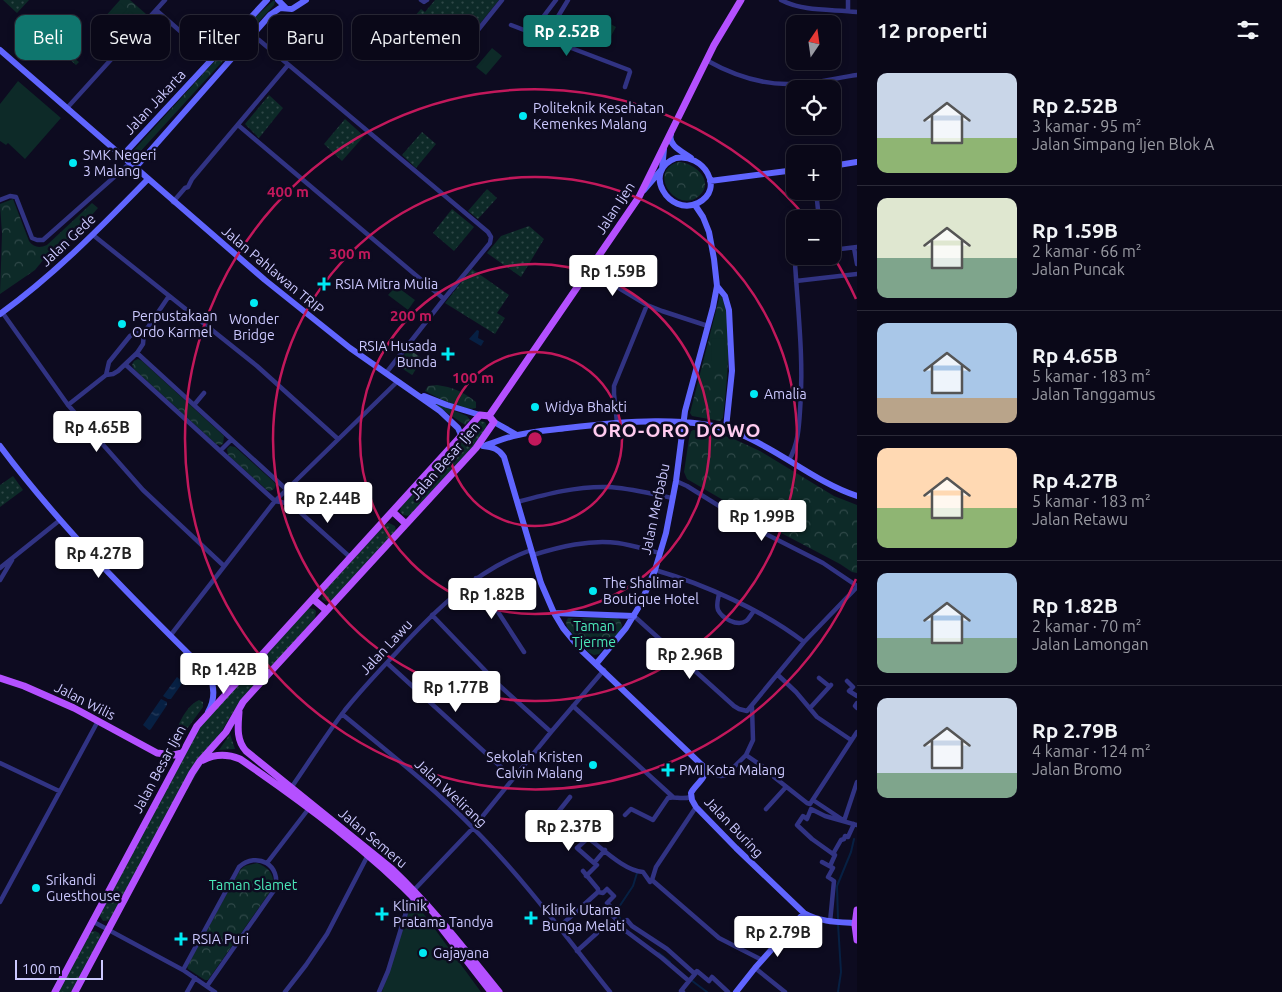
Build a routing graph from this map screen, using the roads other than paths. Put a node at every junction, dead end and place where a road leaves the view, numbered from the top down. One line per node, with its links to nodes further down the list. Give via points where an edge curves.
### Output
1 (165, 0): 14 (street)
2 (267, 0): 17 (main road, Jalan Jakarta)
3 (278, 0): 13 (main road)
4 (306, 0): 13 (main road, via 292,9)
5 (422, 0): 6 (street)
6 (427, 0)
7 (502, 0): 19 (street)
8 (556, 0): 21 (street)
9 (568, 0): 22 (street)
10 (741, 0): 26 (main road, Jalan Ijen)
11 (781, 0): 15 (street, via 796,6)
12 (848, 0): 15 (street)
13 (286, 8): 37 (main road, via 270,15)
14 (156, 10): 20 (street); 30 (street)
15 (848, 11): 16 (street)
16 (857, 12)
17 (253, 15)
18 (511, 25): 21 (street)
19 (479, 29)
20 (180, 31)
21 (531, 33): 22 (street)
22 (545, 38): 29 (street, via 629,70)
23 (259, 40): 27 (street)
24 (0, 50): 30 (main road, Jalan Pahlawan TRIP)
25 (211, 60): 34 (main road, Jalan Jakarta)
26 (706, 60): 28 (street, via 740,75 772,83 795,84); 31 (main road, Jalan Ijen)
27 (288, 65): 32 (street); 57 (street, via 488,232 490,243)
28 (857, 74)
29 (625, 87)
30 (67, 108): 34 (main road, Jalan Pahlawan TRIP)
31 (675, 123): 33 (main road, Jalan Ijen); 35 (main road, via 670,138 672,144)
32 (238, 125): 45 (street); 57 (street)
33 (664, 145): 39 (main road); 43 (main road, Jalan Ijen)
34 (122, 156): 37 (main road, Jalan Pahlawan TRIP)
35 (695, 160): 39 (main road, via 676,158); 42 (main road, via 706,170)
36 (857, 162): 38 (main road)
37 (132, 165): 41 (main road, Jalan Pahlawan TRIP); 44 (street, via 43,240 32,238 16,197)
38 (841, 165)
39 (662, 169): 43 (main road); 46 (main road, via 660,184 665,195 680,205)
40 (786, 171): 42 (main road)
41 (148, 179): 45 (main road, Jalan Pahlawan TRIP); 47 (main road, Jalan Gede)
42 (710, 181): 46 (main road, via 707,196)
43 (639, 197): 52 (main road, Jalan Ijen)
44 (0, 200)
45 (173, 202): 64 (main road, Jalan Pahlawan TRIP, via 284,297)
46 (694, 204): 55 (main road, Jalan Merbabu, via 709,232)
47 (93, 235): 56 (street); 59 (main road, Jalan Gede)
48 (856, 247): 49 (street); 50 (street)
49 (841, 249)
50 (857, 264)
51 (795, 265): 54 (street)
52 (589, 270): 58 (street); 72 (main road, Jalan Ijen)
53 (857, 274): 54 (street)
54 (796, 281): 84 (street, via 802,346 801,397 797,436)
55 (717, 286): 60 (main road, Jalan Merbabu); 76 (main road, Jalan Merbabu, via 729,310 732,371)
56 (169, 296): 61 (street); 79 (street, via 257,366)
57 (444, 299): 64 (street)
58 (647, 305): 60 (street); 74 (street, via 614,386)
59 (1, 313): 69 (street)
60 (708, 326): 75 (main road, Jalan Merbabu)
61 (144, 334): 62 (street, via 143,344); 65 (street, via 130,336 108,362)
62 (137, 352): 63 (street); 70 (street)
63 (126, 365): 65 (street); 83 (street)
64 (386, 373): 66 (main road, Jalan Pahlawan TRIP)
65 (106, 375): 69 (street)
66 (398, 381): 68 (main road, Jalan Pahlawan TRIP); 79 (street)
67 (204, 393): 70 (street)
68 (416, 393): 71 (main road, Jalan Pahlawan TRIP); 78 (main road, Jalan Pahlawan TRIP, via 452,421)
69 (68, 405): 99 (street, via 143,490)
70 (194, 405): 80 (street)
71 (480, 415): 72 (main road, Jalan Besar Ijen); 78 (main road, Jalan Besar Ijen)
72 (488, 416): 73 (main road, Jalan Besar Ijen)
73 (494, 422): 77 (main road); 82 (main road, Jalan Besar Ijen)
74 (617, 423): 75 (main road); 77 (main road)
75 (682, 423): 76 (main road); 85 (main road, Jalan Merbabu)
76 (726, 428): 84 (main road)
77 (517, 435): 82 (main road)
78 (462, 438): 92 (main road, Jalan Besar Ijen)
79 (338, 439): 86 (street)
80 (232, 440): 83 (street); 86 (street)
81 (0, 446): 93 (main road)
82 (480, 447): 90 (main road, via 495,448 504,457); 94 (main road, Jalan Besar Ijen)
83 (220, 451): 89 (street)
84 (789, 460): 87 (main road)
85 (676, 481): 88 (main road, Jalan Merbabu); 104 (street, via 756,529 823,563)
86 (287, 490): 89 (street); 91 (street)
87 (857, 496)
88 (673, 498): 90 (street, via 598,487 565,490); 96 (main road, Jalan Merbabu)
89 (275, 501): 91 (street); 99 (street)
90 (517, 502): 95 (main road)
91 (291, 504): 98 (street)
92 (392, 512): 94 (main road); 98 (main road, Jalan Besar Ijen)
93 (60, 520): 97 (street); 112 (main road)
94 (406, 524): 107 (main road, Jalan Besar Ijen)
95 (532, 552): 96 (street, Jalan Lawu, via 600,542); 102 (street, Jalan Lawu, via 498,564); 109 (main road)
96 (660, 553): 101 (main road, Jalan Merbabu)
97 (14, 556): 100 (street); 103 (street)
98 (351, 558): 106 (main road, Jalan Besar Ijen)
99 (224, 566): 112 (street)
100 (0, 568)
101 (655, 570): 105 (street); 111 (main road, Jalan Merbabu)
102 (476, 578): 110 (street, Jalan Lawu); 114 (street)
103 (0, 580)
104 (857, 587): 113 (street)
105 (719, 594): 108 (street); 108 (street, via 718,610 729,620 747,621)
106 (313, 599): 107 (main road); 123 (main road, Jalan Besar Ijen)
107 (326, 610): 130 (main road, Jalan Besar Ijen)
108 (754, 611): 113 (street)
109 (554, 613): 111 (main road); 116 (main road, via 563,628)
110 (432, 615): 115 (street, Jalan Lawu); 134 (street, via 500,686)
111 (634, 616): 116 (main road, Jalan Merbabu); 127 (street, via 734,706 747,711)
112 (170, 636): 118 (main road)
113 (804, 642): 119 (street)
114 (524, 652)
115 (386, 663): 132 (street, Jalan Lawu); 144 (street)
116 (596, 664): 117 (main road)
117 (604, 670): 126 (street); 143 (main road, via 700,762)
118 (210, 675): 123 (main road, via 223,684); 131 (main road, via 214,694)
119 (778, 675): 127 (street); 128 (street)
120 (0, 678): 133 (main road, Jalan Wilis, via 49,696)
121 (819, 678): 128 (street, via 830,686)
122 (846, 681): 124 (street, via 853,687 849,691)
123 (236, 683): 131 (main road, Jalan Besar Ijen)
124 (857, 696)
125 (857, 703): 129 (street)
126 (573, 706): 134 (street); 150 (street)
127 (752, 707): 139 (street, via 753,740)
128 (810, 708): 136 (street, via 817,717)
129 (857, 708)
130 (239, 709): 140 (main road, Jalan Besar Ijen, via 226,732); 147 (main road, Jalan Semeru, via 241,746)
131 (208, 712): 138 (main road, Jalan Besar Ijen)
132 (342, 714): 147 (street, Jalan Lawu); 160 (street, Jalan Welirang)
133 (98, 721): 137 (main road, Jalan Wilis); 148 (street)
134 (551, 732): 144 (street)
135 (857, 732): 136 (street)
136 (852, 740): 152 (street)
137 (157, 753): 138 (main road, Jalan Wilis); 142 (main road, Jalan Wilis, via 171,764)
138 (182, 753): 142 (main road, Jalan Besar Ijen)
139 (746, 756): 143 (street, via 726,775); 146 (street)
140 (200, 762): 147 (main road, Jalan Semeru, via 219,755 235,757); 180 (main road, Jalan Besar Ijen)
141 (0, 763): 148 (street)
142 (173, 772): 175 (main road, Jalan Besar Ijen)
143 (706, 772): 151 (main road, Jalan Buring, via 693,788)
144 (513, 778): 160 (street)
145 (857, 782): 158 (street)
146 (786, 787): 152 (street, via 807,804); 155 (street)
147 (290, 790): 153 (main road, Jalan Semeru)
148 (59, 791): 172 (street)
149 (570, 797): 161 (street, via 555,816 569,830)
150 (673, 797): 151 (street, via 679,800); 157 (street, via 668,798 655,820 630,809)
151 (691, 797): 154 (main road, Jalan Buring)
152 (813, 800): 158 (street)
153 (311, 806): 163 (main road, Jalan Semeru); 166 (street)
154 (696, 807): 169 (street, via 656,867); 174 (main road, Jalan Buring)
155 (766, 809)
156 (603, 814): 161 (street)
157 (625, 815)
158 (844, 821): 159 (street); 164 (street, via 811,809 807,818 803,816 797,825)
159 (855, 824): 164 (street)
160 (473, 828): 171 (street); 179 (street, Jalan Welirang)
161 (587, 838): 162 (street); 167 (street, via 577,848)
162 (605, 850): 167 (street); 169 (street, via 619,863 644,872)
163 (369, 853): 171 (main road, Jalan Semeru); 194 (street, via 327,934)
164 (833, 854): 168 (street)
165 (822, 862): 168 (street)
166 (267, 863): 186 (street, via 246,861 239,867); 189 (street, via 277,879 275,889)
167 (594, 863): 170 (street, via 597,865 585,874)
168 (830, 866): 176 (street, via 833,868 828,877 834,881)
169 (651, 881): 184 (street, via 719,938)
170 (598, 892): 177 (street, via 607,890 614,896 607,902 610,906 608,912); 179 (street)
171 (413, 893): 195 (street); 196 (main road, Jalan Semeru); 197 (main road, Jalan Semeru, via 445,925)
172 (0, 902)
173 (857, 910): 178 (main road)
174 (804, 913): 176 (main road, Jalan Buring); 184 (main road)
175 (92, 921): 180 (street); 190 (main road, Jalan Besar Ijen)
176 (832, 922): 178 (main road, Jalan Buring)
177 (620, 923): 188 (street); 188 (street, via 626,920 658,942)
178 (855, 923): 182 (main road)
179 (558, 928): 183 (street, Jalan Welirang)
180 (109, 930): 186 (street); 191 (main road, Jalan Besar Ijen)
181 (597, 933): 183 (street)
182 (857, 940)
183 (577, 951): 198 (street, Jalan Welirang)
184 (762, 960): 185 (main road)
185 (755, 968): 201 (main road); 202 (street)
186 (183, 970): 187 (street)
187 (195, 978): 189 (street); 192 (street)
188 (691, 979): 199 (street, via 681,990); 200 (street, via 697,971 709,981 712,978)
189 (207, 986): 193 (street)
190 (55, 992)
191 (75, 992)
192 (186, 992)
193 (215, 992)
194 (285, 992)
195 (379, 992)
196 (491, 992)
197 (499, 992)
198 (610, 992)
199 (683, 992)
200 (728, 992)
201 (736, 992)
202 (785, 992)

